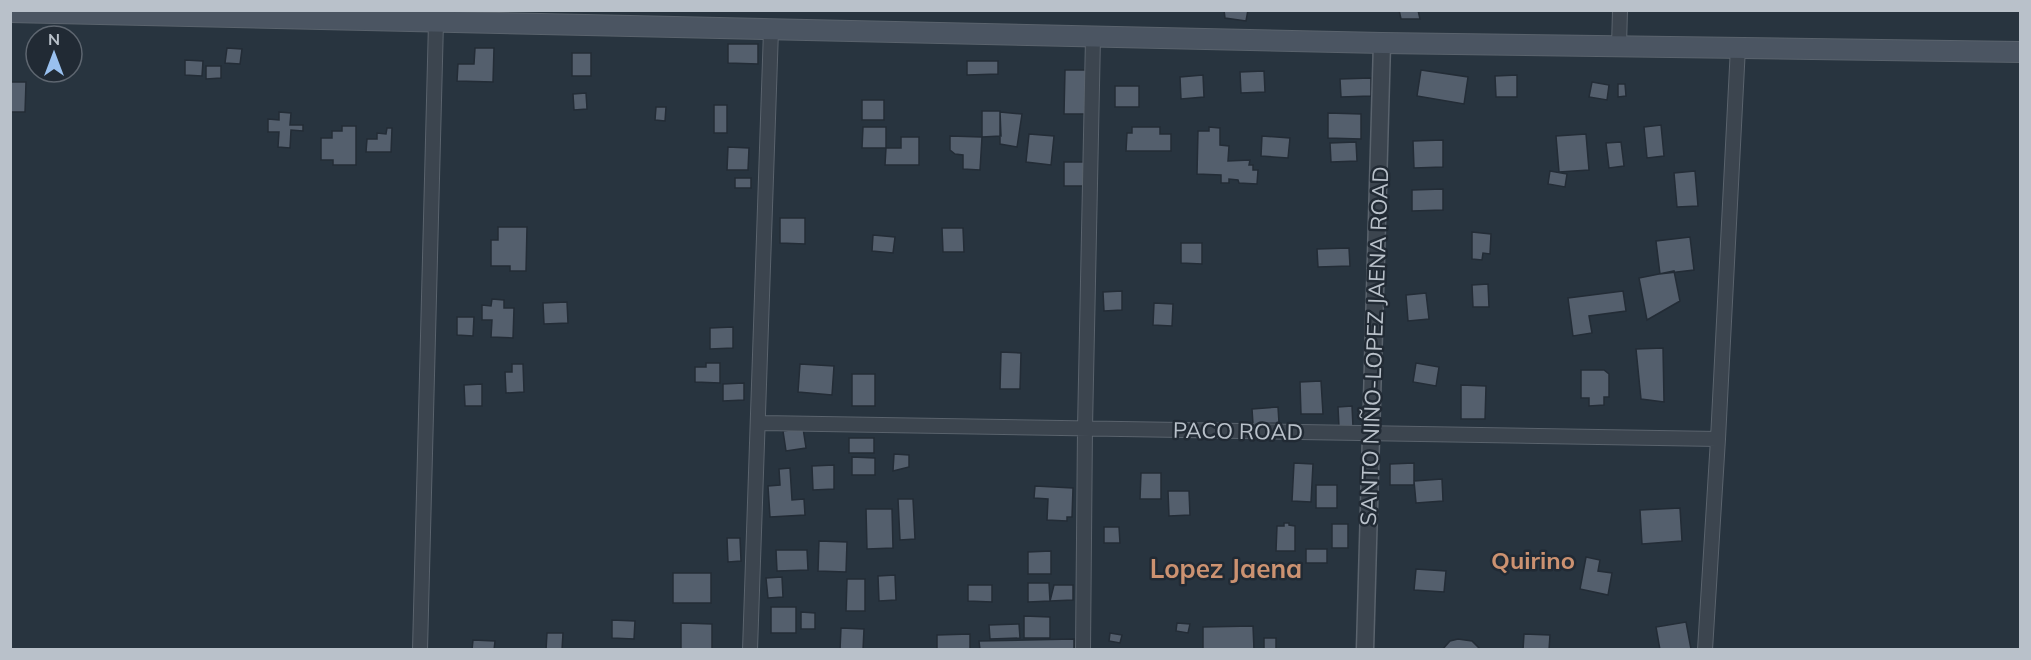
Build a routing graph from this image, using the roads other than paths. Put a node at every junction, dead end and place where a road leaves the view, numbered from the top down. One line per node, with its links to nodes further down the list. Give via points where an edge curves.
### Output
1 (1620, 10): 7 (street)
2 (10, 12): 3 (main road)
3 (436, 22): 4 (main road); 14 (street)
4 (771, 30): 5 (main road); 10 (street)
5 (1094, 37): 6 (main road); 11 (street)
6 (1382, 43): 7 (main road); 12 (street, SANTO NIÑO-LOPEZ JAENA ROAD)
7 (1619, 46): 8 (main road)
8 (1738, 47): 9 (main road); 13 (street)
9 (2020, 52)
10 (758, 423): 11 (street, PACO ROAD); 15 (street)
11 (1085, 428): 12 (street, PACO ROAD); 16 (street)
12 (1371, 433): 13 (street, PACO ROAD); 17 (street, SANTO NIÑO-LOPEZ JAENA ROAD)
13 (1718, 439): 18 (street)
14 (420, 650)
15 (750, 650)
16 (1083, 650)
17 (1365, 650)
18 (1705, 650)

